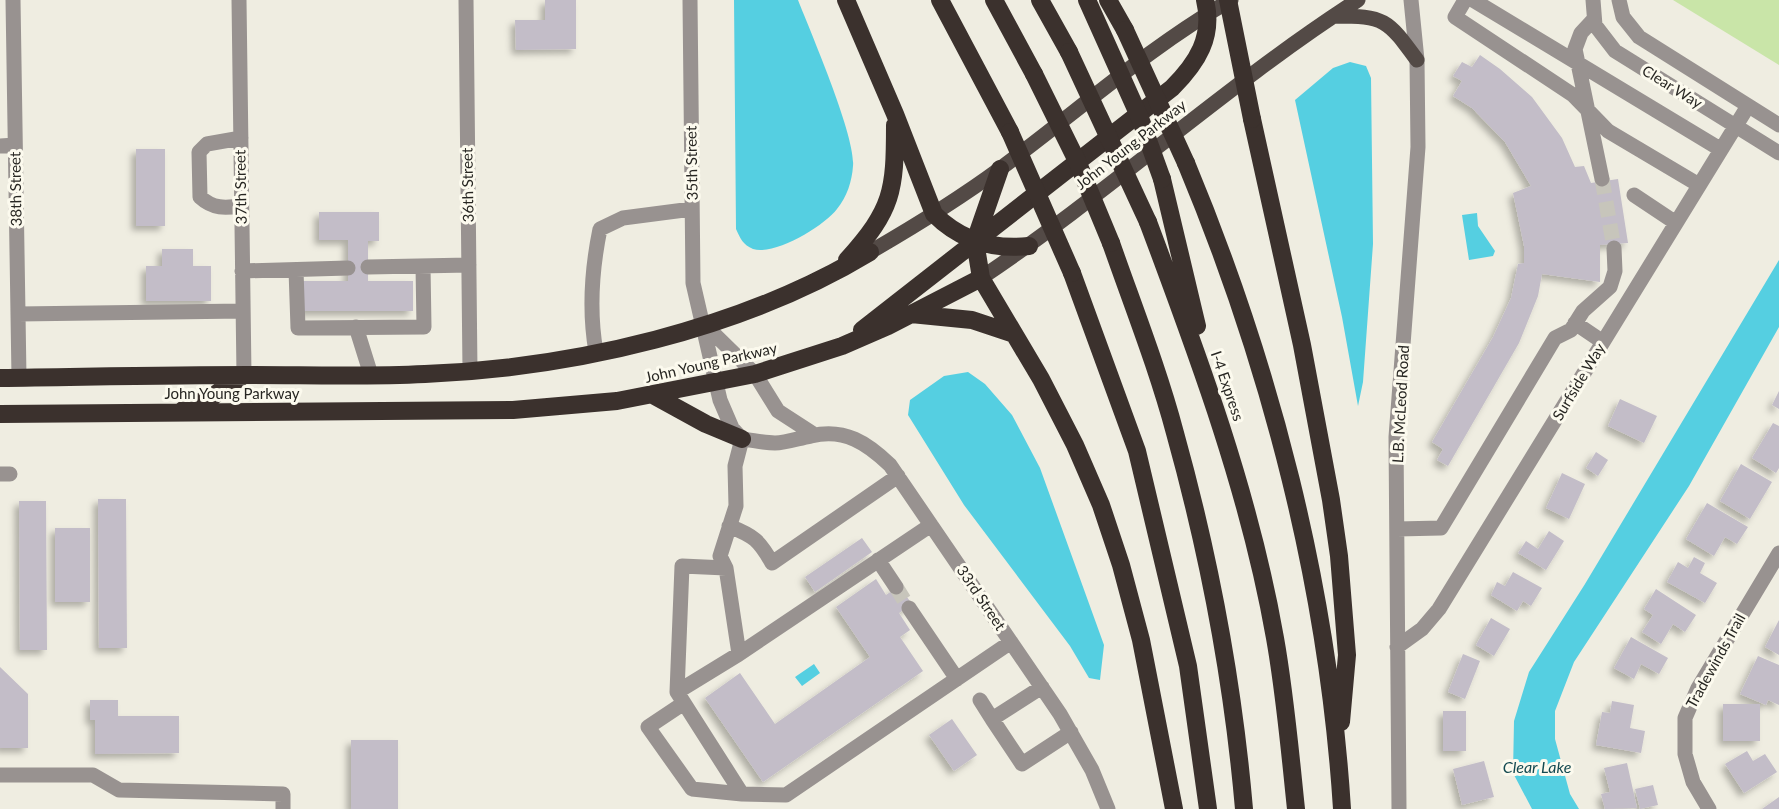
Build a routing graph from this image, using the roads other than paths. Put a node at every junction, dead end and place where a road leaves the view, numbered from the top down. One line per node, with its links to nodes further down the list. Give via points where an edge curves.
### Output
1 (13, 0): 29 (street, 38th Street)
2 (239, 0): 28 (street, 37th Street)
3 (466, 0): 45 (street, 36th Street)
4 (690, 0): 38 (street, 35th Street)
5 (846, 0): 25 (highway)
6 (940, 0): 102 (highway, bridge, via 1010,132 1072,273 1137,451 1188,666)
7 (994, 0): 103 (highway, bridge, via 1077,161 1111,243 1175,431 1220,627)
8 (1040, 0): 74 (highway, I-4 Express, bridge, via 1069,52 1148,222)
9 (1088, 0): 74 (highway, bridge, via 1162,179)
10 (1108, 0): 96 (highway, bridge, via 1186,163 1229,273 1282,443 1308,558)
11 (1229, 0): 18 (main road, John Young Parkway); 96 (highway, bridge, via 1319,428 1339,556 1347,655)
12 (1358, 0): 19 (main road, John Young Parkway)
13 (1411, 0): 21 (street, L.B. McLeod Road)
14 (1465, 0): 24 (street, via 1455,17 1573,95)
15 (1473, 0): 22 (street)
16 (1593, 0): 20 (street, Clear Way)
17 (1619, 0): 23 (street, Clear Way, via 1623,17 1639,37)
18 (1206, 7): 32 (main road, John Young Parkway); 41 (highway, via 1208,30 1201,51 1172,88)
19 (1334, 15): 21 (main road, via 1369,15 1386,22); 42 (main road, John Young Parkway)
20 (1594, 19): 22 (street, via 1576,42); 27 (street, Clear Way, via 1604,40 1615,51)
21 (1416, 60): 81 (street, L.B. McLeod Road, via 1418,147 1396,436)
22 (1577, 61): 24 (street); 30 (street)
23 (1748, 106): 26 (street, Clear Way); 27 (street, Surfside Way)
24 (1586, 108): 33 (street); 34 (street, via 1608,131)
25 (895, 114): 39 (highway); 51 (highway, via 895,159 886,206 874,230)
26 (1779, 125)
27 (1735, 126): 30 (street, Surfside Way); 31 (street, Clear Way)
28 (241, 138): 37 (street, 37th Street); 37 (street, via 207,144 199,152 200,197 221,208)
29 (8, 146): 36 (street, 38th Street)
30 (1720, 149): 34 (street, Surfside Way)
31 (1779, 153)
32 (1000, 169): 39 (main road, John Young Parkway); 41 (highway)
33 (1602, 178)
34 (1699, 185): 40 (street, Surfside Way)
35 (1634, 195): 40 (street)
36 (8, 197): 56 (street, 38th Street)
37 (241, 206): 50 (street, 37th Street)
38 (692, 209): 59 (street, 35th Street, via 693,283); 64 (street, via 623,218 600,229 594,268 592,332)
39 (934, 214): 41 (highway); 44 (main road, John Young Parkway)
40 (1676, 223): 54 (street, Surfside Way)
41 (975, 241): 42 (highway, via 1011,248); 52 (highway); 63 (highway)
42 (1029, 246): 52 (main road, John Young Parkway)
43 (1614, 248): 53 (street, via 1615,271)
44 (870, 252): 51 (highway, John Young Parkway)
45 (469, 265): 46 (street); 65 (street, 36th Street)
46 (423, 266): 47 (street); 60 (street, via 424,327)
47 (368, 267)
48 (348, 268): 49 (street)
49 (296, 270): 50 (street); 60 (street, via 298,328)
50 (242, 271): 55 (street, 37th Street)
51 (834, 274): 59 (highway, John Young Parkway)
52 (981, 278): 57 (highway, John Young Parkway); 61 (highway)
53 (1610, 287): 54 (street); 58 (street)
54 (1629, 300): 62 (street, Surfside Way)
55 (243, 311): 56 (street); 67 (street, 37th Street)
56 (18, 314): 69 (street, 38th Street)
57 (910, 314): 61 (highway, via 972,320); 63 (highway, John Young Parkway)
58 (1575, 323): 62 (street); 81 (street, via 1571,330 1555,338 1441,528)
59 (705, 325): 64 (highway, John Young Parkway); 66 (street); 71 (street)
60 (356, 327): 68 (street)
61 (1014, 334): 101 (highway, via 1075,445 1122,565)
62 (1603, 342): 88 (street, Surfside Way, via 1439,609 1422,629)
63 (842, 346): 66 (highway, John Young Parkway)
64 (596, 352): 65 (highway, John Young Parkway)
65 (470, 370): 68 (highway, John Young Parkway)
66 (755, 374): 71 (highway, John Young Parkway); 76 (street, via 778,411)
67 (244, 375): 68 (highway, John Young Parkway); 69 (highway, John Young Parkway); 73 (highway, via 213,396)
68 (371, 375)
69 (19, 377): 70 (highway, John Young Parkway)
70 (0, 378)
71 (716, 383): 72 (highway, John Young Parkway); 77 (street, via 726,417)
72 (655, 396): 73 (highway, John Young Parkway, via 513,410); 77 (highway)
73 (177, 412): 75 (highway, John Young Parkway)
74 (1218, 412): 104 (highway, I-4 Express, via 1275,638)
75 (0, 414)
76 (815, 435): 77 (street, 33rd Street, via 775,443); 78 (street, 33rd Street, via 857,438)
77 (742, 439): 80 (street, via 735,466 736,506)
78 (898, 476): 79 (street, 33rd Street); 80 (street, via 772,563 760,542)
79 (931, 525): 83 (street); 87 (street, 33rd Street)
80 (729, 526): 84 (street, via 720,556)
81 (1397, 530): 88 (street, L.B. McLeod Road)
82 (1779, 553): 107 (street, Tradewinds Trail, via 1698,688 1685,718 1685,754 1693,782)
83 (878, 560): 85 (street); 89 (street)
84 (726, 568): 89 (street); 92 (street, via 682,566)
85 (896, 587)
86 (909, 608): 90 (street)
87 (1011, 642): 90 (street); 91 (street, 33rd Street)
88 (1397, 647): 106 (street, L.B. McLeod Road)
89 (739, 654): 92 (street)
90 (957, 679): 98 (street, via 786,795)
91 (1042, 687): 94 (street); 95 (street, 33rd Street)
92 (681, 697): 98 (street); 98 (street, via 648,727 692,789)
93 (980, 700): 94 (street)
94 (992, 719): 95 (street, via 1022,764)
95 (1071, 732): 100 (street, 33rd Street)
96 (1338, 754): 105 (highway)
97 (0, 775): 99 (street, via 93,775 119,790 283,794)
98 (742, 794)
99 (283, 809)
100 (1108, 809)
101 (1174, 809)
102 (1208, 809)
103 (1244, 809)
104 (1296, 809)
105 (1342, 809)
106 (1399, 809)
107 (1709, 809)

